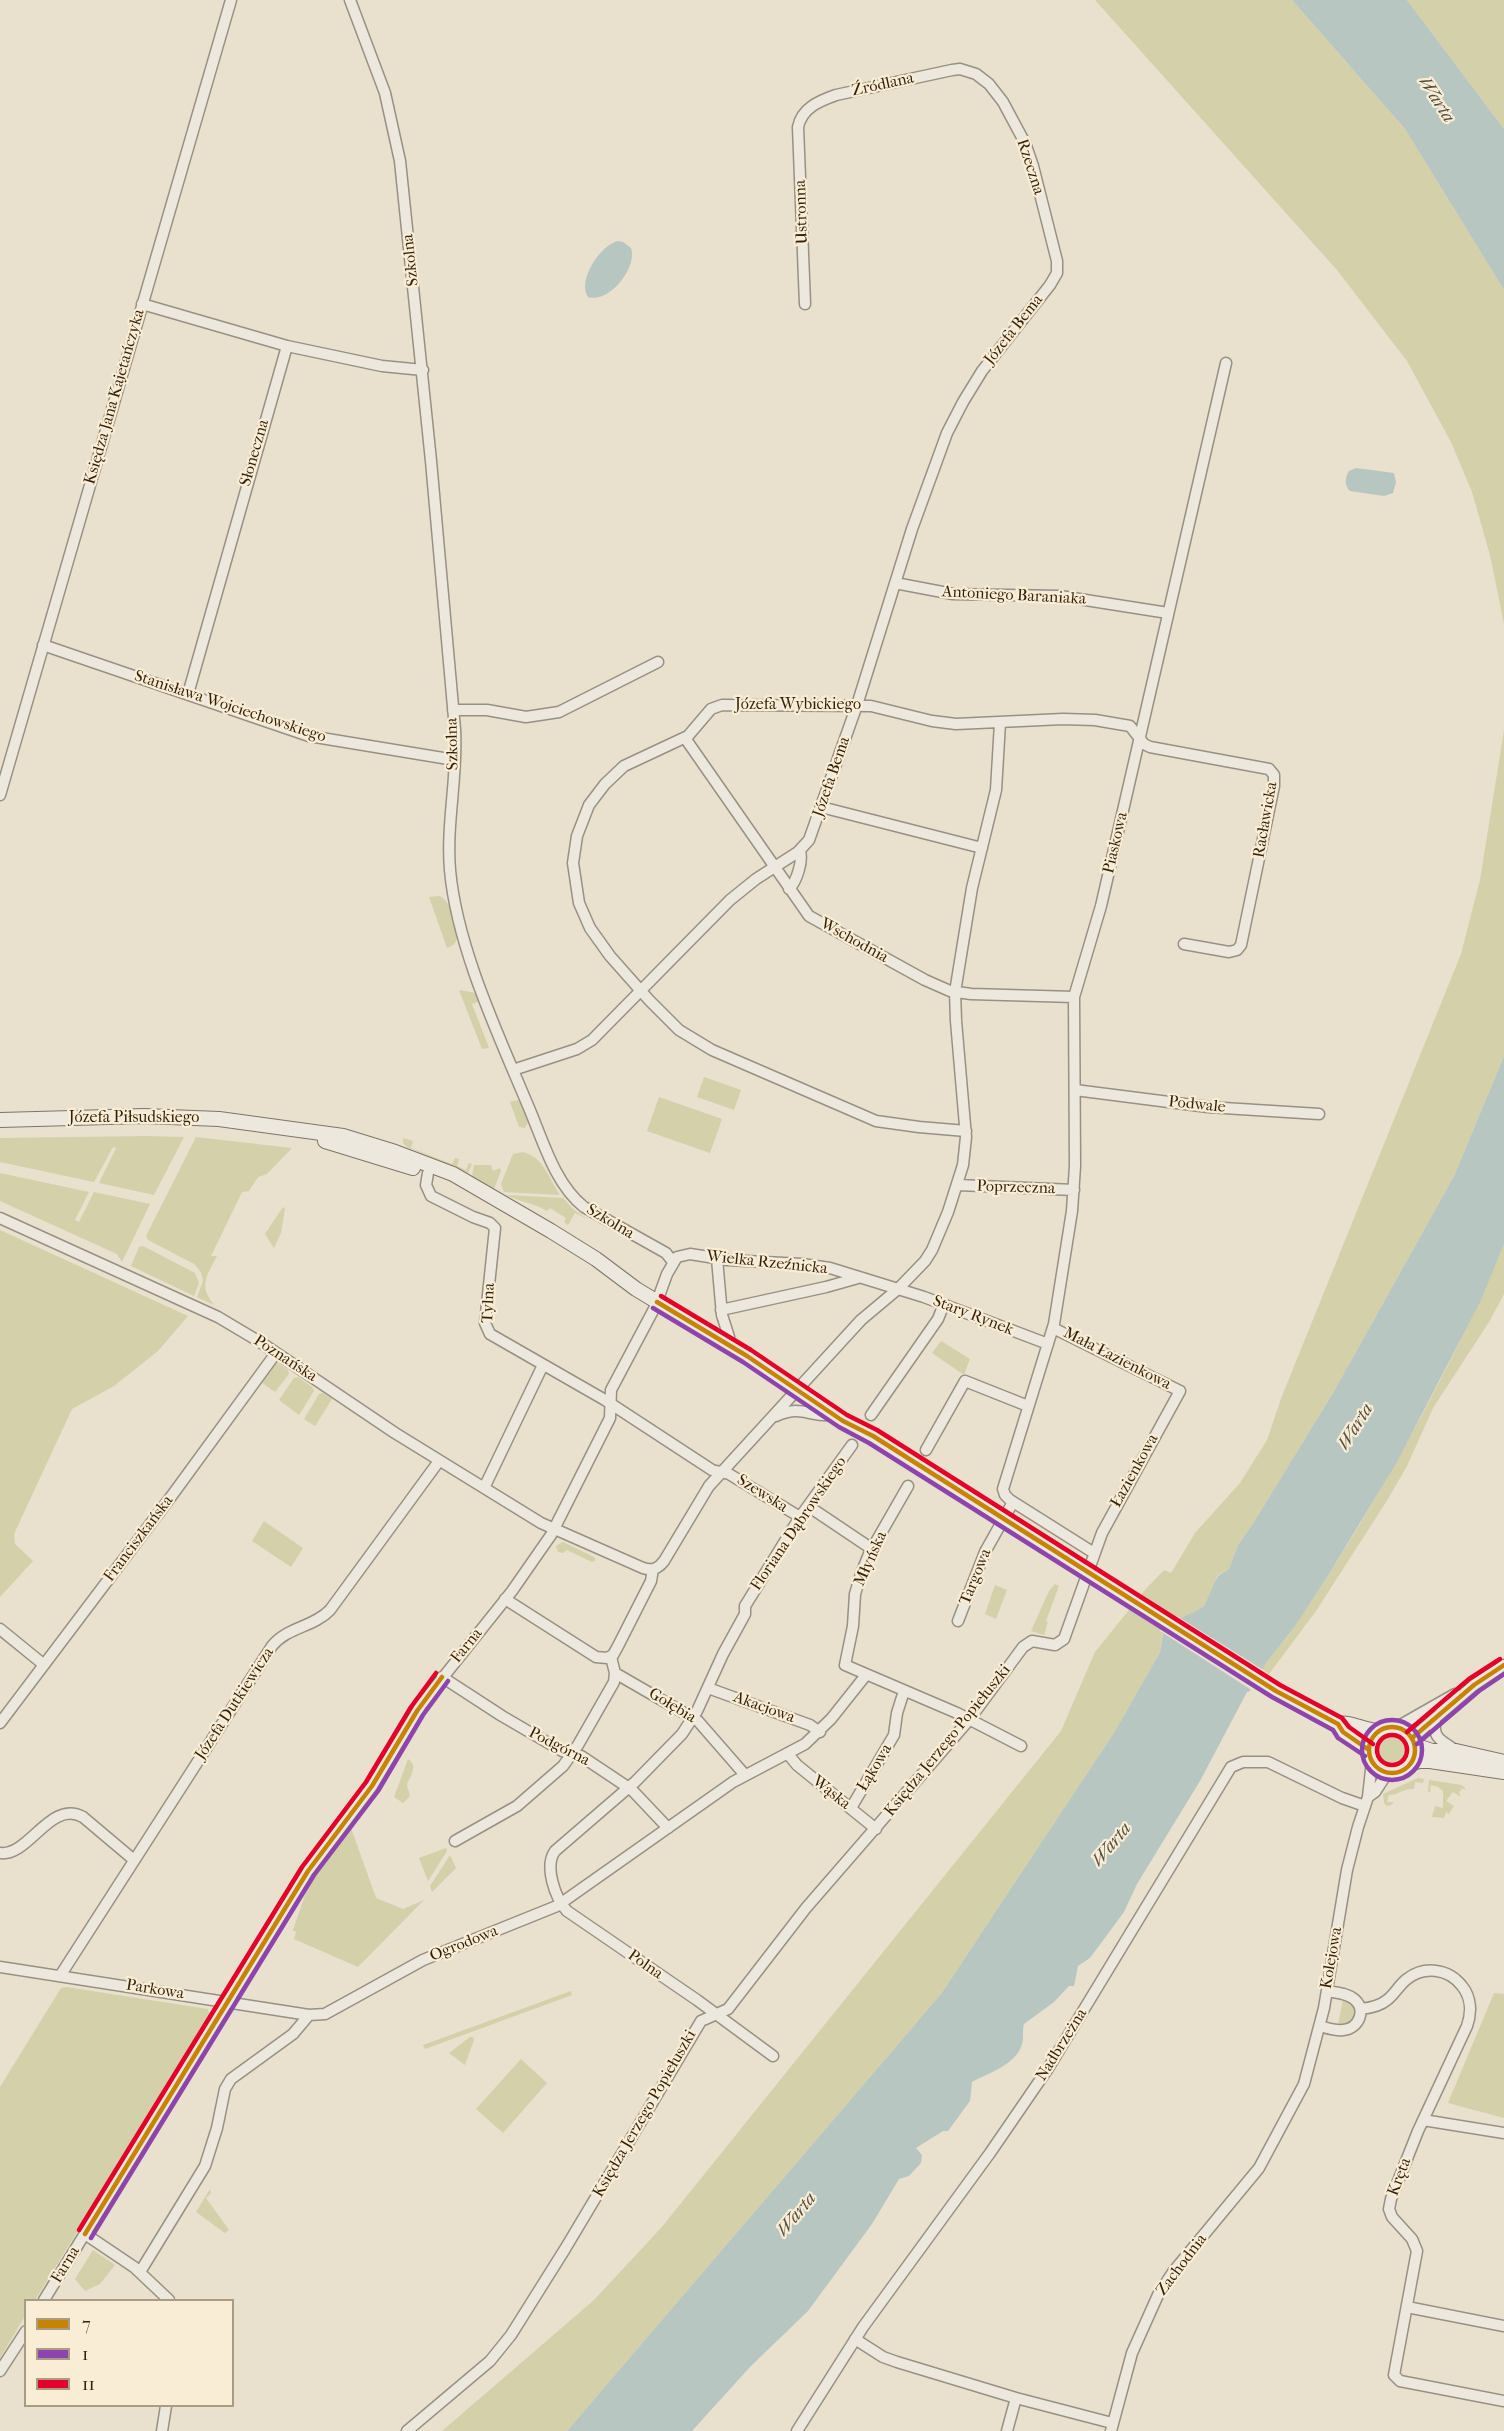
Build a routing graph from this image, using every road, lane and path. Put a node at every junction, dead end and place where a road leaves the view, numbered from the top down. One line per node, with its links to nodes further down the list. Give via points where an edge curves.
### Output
1 (231, 0): 6 (street, Księdza Jana Kajetańczyka)
2 (350, 0): 10 (street, Szkolna, via 382,82 396,135)
3 (976, 74): 4 (street, Źródlana, via 952,70 845,93 812,105); 5 (street, Rzeczna, via 996,93 1025,143 1056,254)
4 (799, 121): 7 (street, Ustronna)
5 (1057, 273): 11 (street, Józefa Bema, via 987,365 957,412 932,472)
6 (142, 304): 8 (street); 13 (street, Księdza Jana Kajetańczyka)
7 (805, 304)
8 (287, 346): 10 (street, via 382,366); 15 (street, Słoneczna)
9 (1226, 363): 12 (street, Piaskowa)
10 (423, 370): 17 (street, Szkolna)
11 (896, 583): 12 (street, Antoniego Baraniaka, via 953,594 1060,596); 16 (street, Józefa Bema)
12 (1168, 613): 20 (street, Piaskowa)
13 (43, 645): 15 (street, Stanisława Wojciechowskiego); 22 (street, Księdza Jana Kajetańczyka)
14 (658, 662): 17 (street, via 559,712 526,717 486,710)
15 (188, 694): 21 (street, Stanisława Wojciechowskiego, via 309,736)
16 (857, 705): 18 (street, Józefa Wybickiego, via 940,723); 19 (street, Józefa Wybickiego, via 719,705); 23 (street, Józefa Bema)
17 (453, 710): 21 (street, Szkolna)
18 (1000, 723): 20 (street, Józefa Wybickiego, via 1095,720 1130,726); 24 (street, via 998,779)
19 (685, 738): 26 (street, Wschodnia); 29 (street, Józefa Wybickiego, via 618,771 589,804 575,845 574,873 582,912 603,947)
20 (1140, 738): 28 (street, Racławicka, via 1153,748 1266,767 1274,775 1239,948 1229,952); 31 (street, Piaskowa, via 1095,930)
21 (455, 760): 32 (street, Szkolna, via 449,846 454,895 467,947)
22 (0, 795)
23 (821, 807): 24 (street); 25 (street, Józefa Bema, via 809,840)
24 (982, 848): 30 (street)
25 (800, 851): 26 (street, Józefa Bema); 27 (street)
26 (774, 867): 27 (street, Wschodnia); 29 (street, Józefa Bema, via 730,900)
27 (789, 889): 30 (street, Wschodnia, via 809,916 925,980)
28 (1184, 944)
29 (642, 991): 32 (street, Józefa Bema, via 588,1044); 37 (street, Józefa Wybickiego, via 679,1030 747,1066 876,1121)
30 (955, 992): 31 (street, Wschodnia); 37 (street)
31 (1074, 997): 33 (street, Piaskowa)
32 (513, 1070): 44 (street, Szkolna, via 554,1166 575,1199 666,1252)
33 (1075, 1090): 34 (street, Podwale, via 1202,1106); 40 (street, Piaskowa)
34 (1319, 1114)
35 (0, 1120): 36 (street, Józefa Piłsudskiego, via 161,1116)
36 (268, 1125): 38 (street, Józefa Piłsudskiego); 41 (street, Józefa Piłsudskiego, via 343,1136 384,1148 453,1174)
37 (966, 1131): 39 (street)
38 (428, 1173): 41 (street, Józefa Piłsudskiego); 54 (street, Tylna, via 426,1185 431,1196 495,1228 487,1331)
39 (958, 1185): 40 (street, Poprzeczna); 46 (street, via 932,1250)
40 (1074, 1190): 50 (street, Piaskowa)
41 (499, 1201): 47 (street, Józefa Piłsudskiego)
42 (0, 1218): 53 (street, Poznańska, via 218,1317)
43 (717, 1259): 44 (street, Wielka Rzeźnicka, via 686,1254); 45 (street, Wielka Rzeźnicka, via 810,1265); 49 (street)
44 (673, 1262): 47 (street)
45 (858, 1278): 46 (street, Wielka Rzeźnicka); 49 (street)
46 (898, 1289): 48 (street, Stary Rynek); 55 (street, via 861,1320)
47 (659, 1298): 51 (street, Józefa Piłsudskiego); 55 (street, Józefa Piłsudskiego); 57 (street, via 611,1390)
48 (944, 1304): 52 (street, Stary Rynek); 60 (street, via 938,1319)
49 (721, 1310): 51 (street)
50 (1053, 1328): 52 (street); 56 (street, Mała Łazienkowa)
51 (729, 1337): 55 (street, Józefa Piłsudskiego)
52 (1048, 1344): 58 (street)
53 (276, 1353): 65 (street, Poznańska); 81 (street, Franciszkańska)
54 (543, 1365): 57 (street, Tylna); 68 (street)
55 (799, 1388): 59 (street, Józefa Piłsudskiego); 61 (street); 62 (street, Józefa Piłsudskiego, via 862,1424)
56 (1180, 1391): 74 (street, Łazienkowa)
57 (612, 1404): 66 (street, Szewska, via 712,1470); 72 (street, Farna, via 610,1418)
58 (1027, 1409): 64 (street, via 965,1381); 69 (street, via 1004,1485 1005,1495)
59 (834, 1415): 61 (street, via 792,1409); 62 (street, Józefa Piłsudskiego)
60 (871, 1415)
61 (776, 1416): 66 (street)
62 (873, 1436): 93 (street, Józefa Piłsudskiego, bridge, via 1276,1691)
63 (852, 1444): 70 (street, Floriana Dąbrowskiego)
64 (927, 1450)
65 (439, 1461): 68 (street, Poznańska); 115 (street, Józefa Dutkiewicza, via 330,1610 280,1637 272,1646)
66 (723, 1472): 71 (street, Szewska); 75 (street, via 707,1489 664,1561)
67 (908, 1486): 73 (street, Młyńska)
68 (484, 1488): 72 (street, Poznańska)
69 (1013, 1502): 74 (street); 77 (street, Targowa, via 985,1552)
70 (808, 1506): 71 (street, Floriana Dąbrowskiego); 73 (street, Szewska)
71 (800, 1517): 87 (street, Floriana Dąbrowskiego, via 745,1606 745,1614)
72 (554, 1528): 75 (street, Poznańska, via 642,1568); 76 (street, Farna)
73 (872, 1549): 84 (street, Młyńska, via 856,1589 845,1665)
74 (1094, 1553): 79 (street, Łazienkowa, via 1062,1642 1052,1646)
75 (653, 1569): 80 (street, via 651,1581)
76 (505, 1599): 80 (street, via 596,1657); 85 (street, Farna)
77 (958, 1621)
78 (0, 1629): 81 (street)
79 (1032, 1641): 91 (street, Księdza Jerzego Popiełuszki, via 1023,1647)
80 (611, 1657): 83 (street)
81 (43, 1664): 92 (street, Franciszkańska)
82 (1504, 1665): 86 (street)
83 (615, 1673): 89 (street, Gołębia); 100 (street, via 614,1682)
84 (866, 1675): 88 (street); 96 (street, Ogrodowa)
85 (442, 1677): 100 (street, Podgórna, via 523,1729); 120 (street, Farna, via 372,1786 308,1871)
86 (1474, 1685): 90 (street); 94 (street)
87 (708, 1688): 89 (street, Floriana Dąbrowskiego); 96 (street, Akacjowa)
88 (904, 1691): 91 (street); 110 (street, Łąkowa, via 894,1735)
89 (693, 1718): 107 (street, Gołębia); 108 (street, Floriana Dąbrowskiego, via 668,1750)
90 (1435, 1718): 97 (street); 99 (street, via 1437,1738)
91 (969, 1720): 98 (street); 112 (street, Księdza Jerzego Popiełuszki)
92 (0, 1723)
93 (1338, 1724): 95 (street); 102 (street)
94 (1397, 1727): 95 (street); 97 (street)
95 (1378, 1731): 102 (street, via 1370,1743)
96 (820, 1732): 101 (street, Ogrodowa)
97 (1413, 1742): 99 (street, via 1432,1751); 104 (street)
98 (1021, 1746)
99 (1456, 1751): 103 (street)
100 (573, 1754): 108 (street, Podgórna); 113 (street, via 522,1802)
101 (788, 1754): 107 (street, Ogrodowa); 110 (street, Wąska)
102 (1370, 1756): 105 (street, via 1376,1766); 109 (street, Kolejowa)
103 (1504, 1762)
104 (1409, 1764): 105 (street); 106 (street, via 1430,1761)
105 (1388, 1772): 109 (street, Kolejowa)
106 (1504, 1772)
107 (746, 1775): 111 (street, Ogrodowa)
108 (629, 1788): 111 (street, Podgórna); 116 (street, Floriana Dąbrowskiego, via 553,1854 551,1870)
109 (1367, 1802): 119 (street, Kolejowa, via 1347,1870); 136 (street, Nadbrzeżna, via 1342,1798 1268,1762 1243,1762 1231,1767 1049,2067)
110 (851, 1808): 112 (street, Wąska)
111 (668, 1828): 116 (street, Ogrodowa)
112 (876, 1829): 122 (street, Księdza Jerzego Popiełuszki, via 800,1915 728,2009)
113 (456, 1841)
114 (0, 1853): 115 (street, via 13,1851 60,1815 73,1813)
115 (134, 1860): 118 (street, Józefa Dutkiewicza)
116 (561, 1904): 122 (street, Polna); 123 (street, Ogrodowa, via 423,1960 325,2014)
117 (0, 1967): 118 (street, Parkowa)
118 (60, 1976): 120 (street, Parkowa)
119 (1327, 1990): 121 (street, via 1352,1997); 124 (street, Kolejowa)
120 (228, 2003): 123 (street, Parkowa); 129 (street, Farna)
121 (1361, 2009): 124 (street, via 1358,2022 1349,2029); 127 (street, Kręta, via 1383,2002 1408,1978 1422,1972 1448,1974 1463,1987 1470,2007 1469,2020)
122 (716, 2014): 125 (street, Polna); 143 (street, Księdza Jerzego Popiełuszki, via 695,2028 511,2335 490,2361)
123 (309, 2015): 130 (street, via 293,2034 228,2082 205,2166)
124 (1320, 2026): 126 (street, Kolejowa, via 1307,2076)
125 (773, 2056)
126 (1288, 2116): 141 (street, Zachodnia, via 1255,2174 1158,2295 1132,2353)
127 (1423, 2120): 128 (street); 133 (street, Kręta, via 1390,2204 1394,2221 1417,2251)
128 (1504, 2133)
129 (85, 2234): 130 (street); 131 (street, Farna)
130 (140, 2272): 132 (street)
131 (45, 2299)
132 (168, 2299)
133 (1407, 2307): 134 (street); 139 (street, Kręta, via 1394,2369 1396,2380)
134 (1504, 2326)
135 (24, 2334): 137 (street)
136 (855, 2339): 138 (street, via 889,2359); 144 (street, Nadbrzeżna)
137 (0, 2371)
138 (1016, 2398): 141 (street); 145 (street)
139 (1504, 2401)
140 (166, 2407): 142 (street)
141 (1112, 2427)
142 (162, 2431)
143 (407, 2431)
144 (796, 2431)
145 (1007, 2431)

